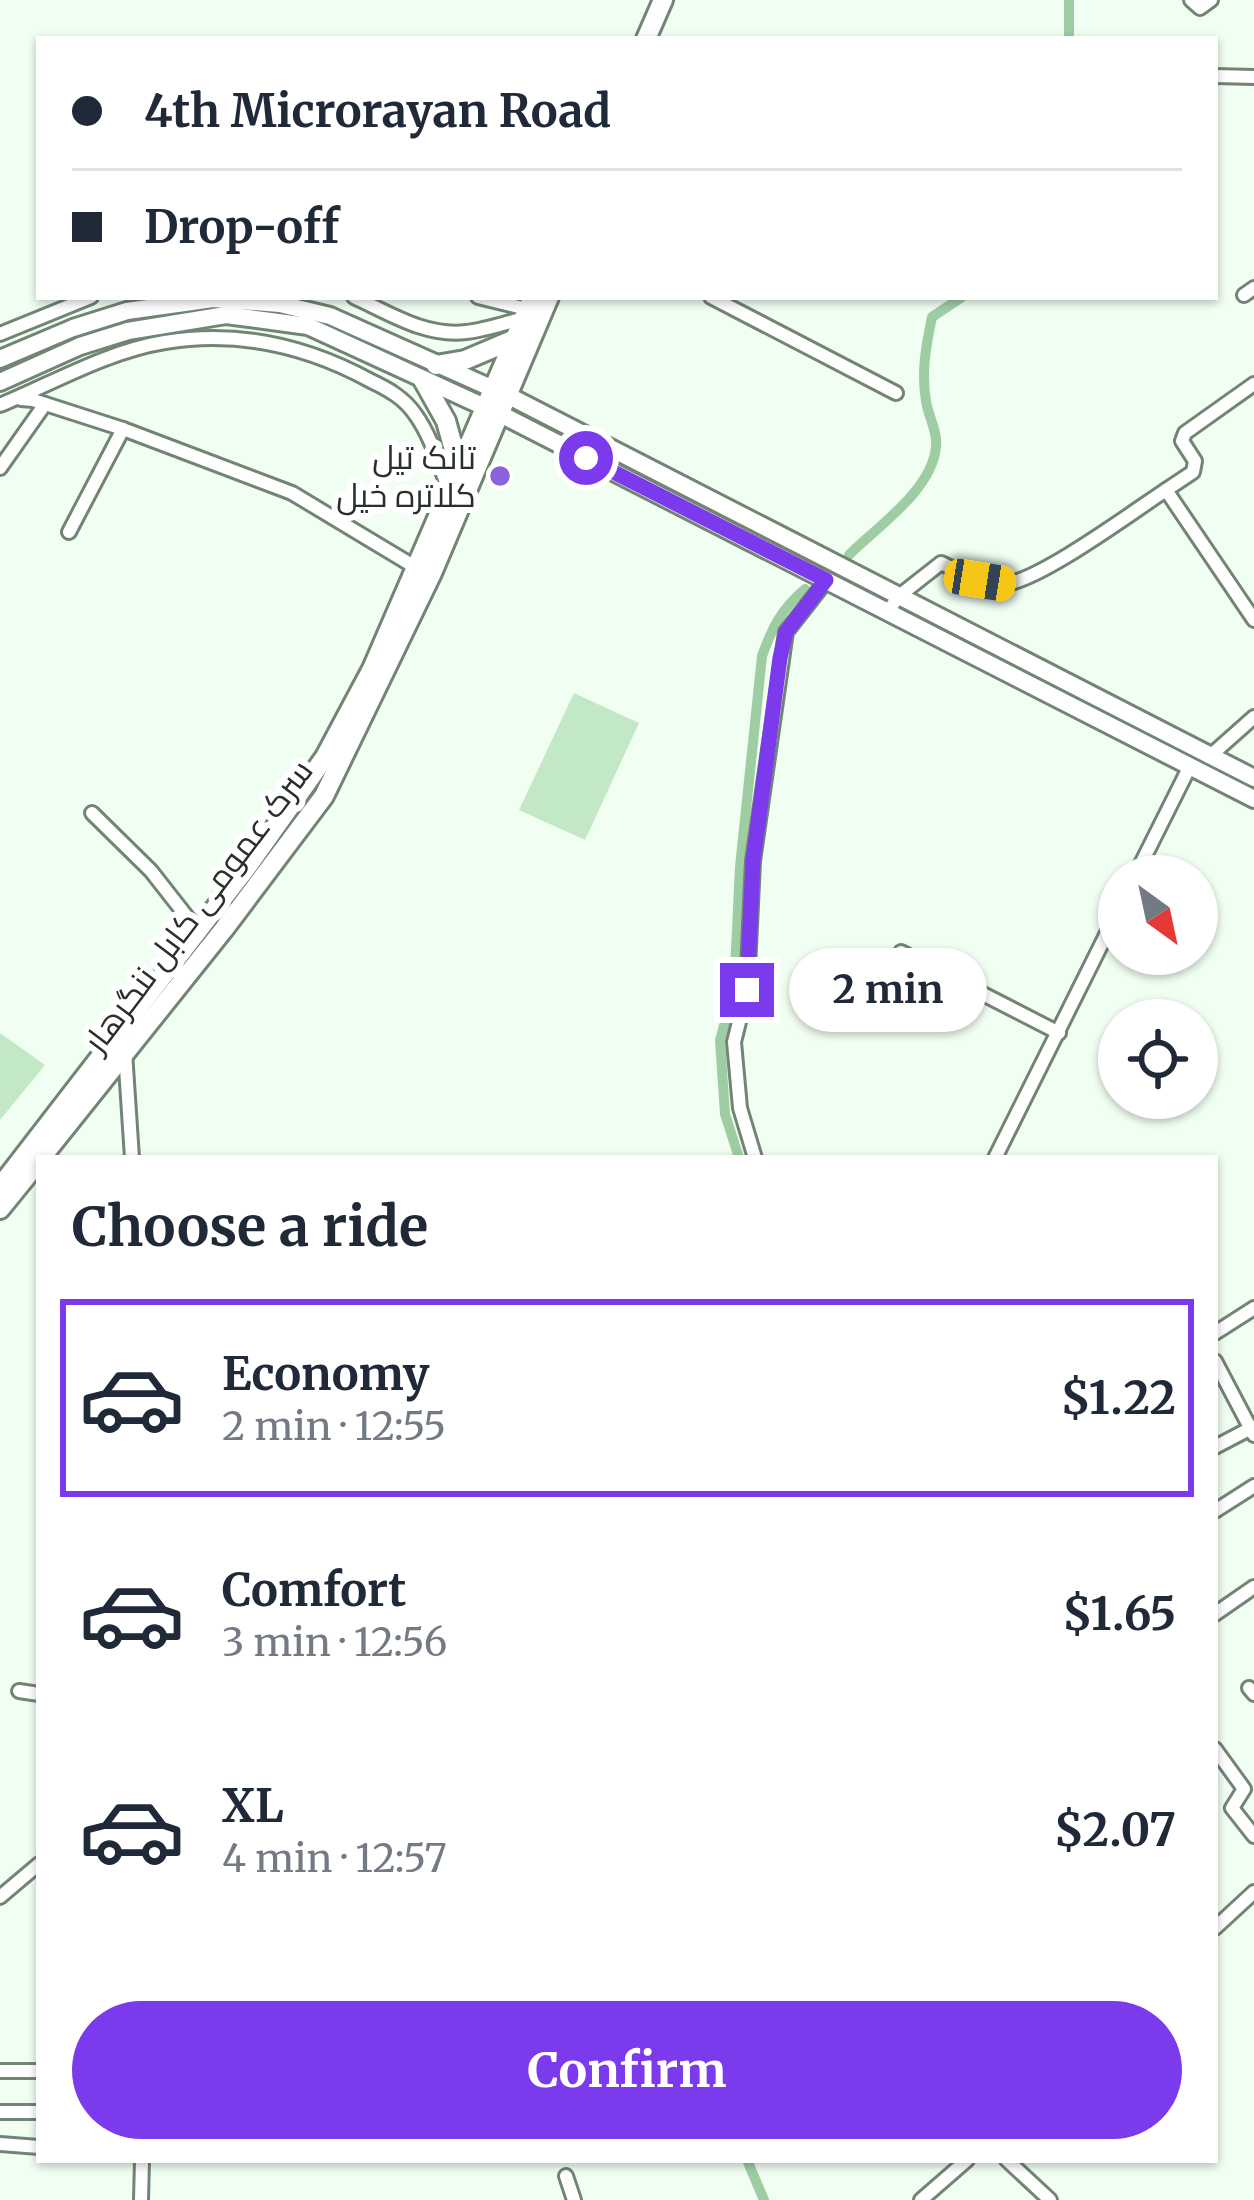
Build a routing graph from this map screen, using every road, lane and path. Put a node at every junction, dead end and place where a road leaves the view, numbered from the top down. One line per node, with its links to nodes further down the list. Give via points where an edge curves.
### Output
1 (663, 0): 5 (highway)
2 (677, 0): 6 (highway)
3 (1191, 0): 4 (street, via 1200,8)
4 (1211, 0)
5 (647, 36)
6 (661, 36)
7 (1251, 75): 8 (street)
8 (1218, 76)
9 (84, 300): 17 (street)
10 (205, 300): 19 (main road, via 128,310)
11 (226, 300): 20 (main road, via 330,316)
12 (361, 300): 16 (street, via 445,332)
13 (492, 300): 16 (street)
14 (547, 300): 25 (highway)
15 (718, 300): 23 (street)
16 (528, 308): 18 (highway)
17 (0, 334)
18 (515, 339): 20 (highway); 25 (highway)
19 (0, 359)
20 (429, 372): 21 (main road, via 308,326 226,315 128,331); 25 (main road); 29 (highway)
21 (0, 382)
22 (1254, 384): 31 (street, via 1185,434 1193,472)
23 (896, 393)
24 (6, 403): 26 (street); 30 (street, via 164,342 290,346 395,393 427,433)
25 (498, 403): 29 (highway); 34 (main road); 35 (main road); 48 (highway, سرک عمومی کابل ننگرهار, via 374,700 324,796)
26 (45, 404): 27 (street); 28 (street)
27 (123, 429): 32 (street); 33 (street, via 292,493)
28 (0, 468)
29 (459, 468): 30 (highway)
30 (449, 490): 33 (highway)
31 (1166, 490): 35 (street, via 1006,584 941,563); 36 (street)
32 (69, 532)
33 (415, 567): 44 (highway, via 326,757)
34 (826, 580): 35 (main road); 51 (street, via 786,632 753,861 747,990 734,1042)
35 (893, 604): 38 (main road); 39 (main road)
36 (1254, 620)
37 (1254, 717): 38 (street)
38 (1209, 757): 40 (main road)
39 (1189, 768): 41 (main road); 43 (street)
40 (1254, 778)
41 (1254, 799)
42 (92, 813): 44 (street)
43 (1146, 855)
44 (198, 931): 48 (highway, via 128,1019)
45 (902, 952): 47 (street)
46 (1098, 952): 47 (street)
47 (1059, 1033): 52 (street)
48 (121, 1045): 49 (highway, سرک عمومی کابل ننگرهار); 50 (street); 54 (highway, سرک عمومی کابل ننگرهار)
49 (43, 1155)
50 (132, 1155)
51 (754, 1155)
52 (997, 1155)
53 (36, 1164): 55 (highway, سرک عمومی کابل ننگرهار)
54 (0, 1187)
55 (0, 1209)
56 (1254, 1308): 57 (street)
57 (1218, 1331)
58 (1218, 1366): 59 (street)
59 (1253, 1430): 60 (street)
60 (1218, 1446)
61 (1254, 1486): 62 (street)
62 (1218, 1508)
63 (1254, 1587): 64 (street)
64 (1218, 1612)
65 (19, 1691): 66 (street)
66 (36, 1694)
67 (1218, 1753): 68 (street, via 1244,1789 1232,1808)
68 (1254, 1836)
69 (36, 1867): 71 (street)
70 (1254, 1892): 72 (street)
71 (0, 1897)
72 (1218, 1925)
73 (0, 2071): 74 (street)
74 (36, 2071)
75 (0, 2112): 76 (street)
76 (36, 2112)
77 (0, 2144): 78 (street)
78 (36, 2147)
79 (142, 2163): 84 (street)
80 (964, 2163): 83 (street)
81 (1010, 2163): 86 (street)
82 (566, 2176): 85 (street)
83 (929, 2198)
84 (141, 2200)
85 (574, 2200)
86 (1050, 2200)

